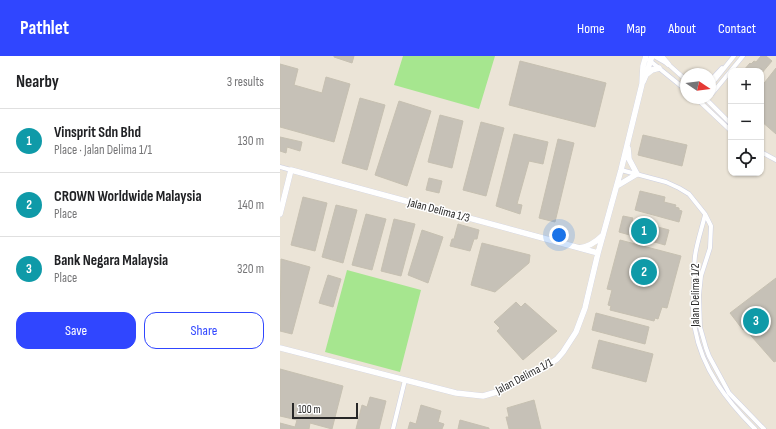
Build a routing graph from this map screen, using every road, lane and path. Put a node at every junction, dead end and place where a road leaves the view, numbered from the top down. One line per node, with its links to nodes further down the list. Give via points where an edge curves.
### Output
1 (661, 56): 5 (street)
2 (743, 56): 13 (street)
3 (650, 57): 5 (street); 6 (street); 7 (street, Jalan Delima 1/1); 11 (street, Jalan Delima 1/1, via 643,66)
4 (733, 58): 9 (street); 10 (street)
5 (668, 64): 8 (street)
6 (659, 68): 7 (street); 12 (street)
7 (646, 75): 11 (street, Jalan Delima 1/1)
8 (680, 75)
9 (716, 75)
10 (716, 79)
11 (642, 84): 18 (street, Jalan Delima 1/1)
12 (680, 85)
13 (716, 88)
14 (704, 104): 17 (street)
15 (713, 104): 16 (street)
16 (728, 121)
17 (728, 128)
18 (628, 141): 23 (street, Jalan Delima 1/1); 24 (street, via 629,159)
19 (764, 154): 20 (street)
20 (776, 160)
21 (280, 167): 22 (street, Jalan Delima 1/3)
22 (291, 170): 26 (street); 29 (street, Jalan Delima 1/3)
23 (621, 170): 24 (street, Jalan Delima 1/2); 25 (street, Jalan Delima 1/1)
24 (637, 174): 25 (street); 27 (street, Jalan Delima 1/2, via 666,182 689,194)
25 (616, 186): 28 (street, Jalan Delima 1/1)
26 (280, 214)
27 (705, 214): 34 (street, Jalan Delima 1/2, via 695,257 695,329 703,357 714,379); 35 (street, Jalan Delima 1/2, via 712,226 710,248 698,296 700,327 709,356 729,393)
28 (602, 235): 29 (street, via 594,243); 30 (street, Jalan Delima 1/1)
29 (577, 248): 30 (street, Jalan Delima 1/3)
30 (598, 254): 32 (street, Jalan Delima 1/1, via 585,308 576,332 557,359 544,368 484,396 456,393)
31 (280, 348): 32 (street, Jalan Delima 1/1)
32 (405, 380): 33 (street)
33 (393, 429)
34 (755, 429)
35 (764, 429)

